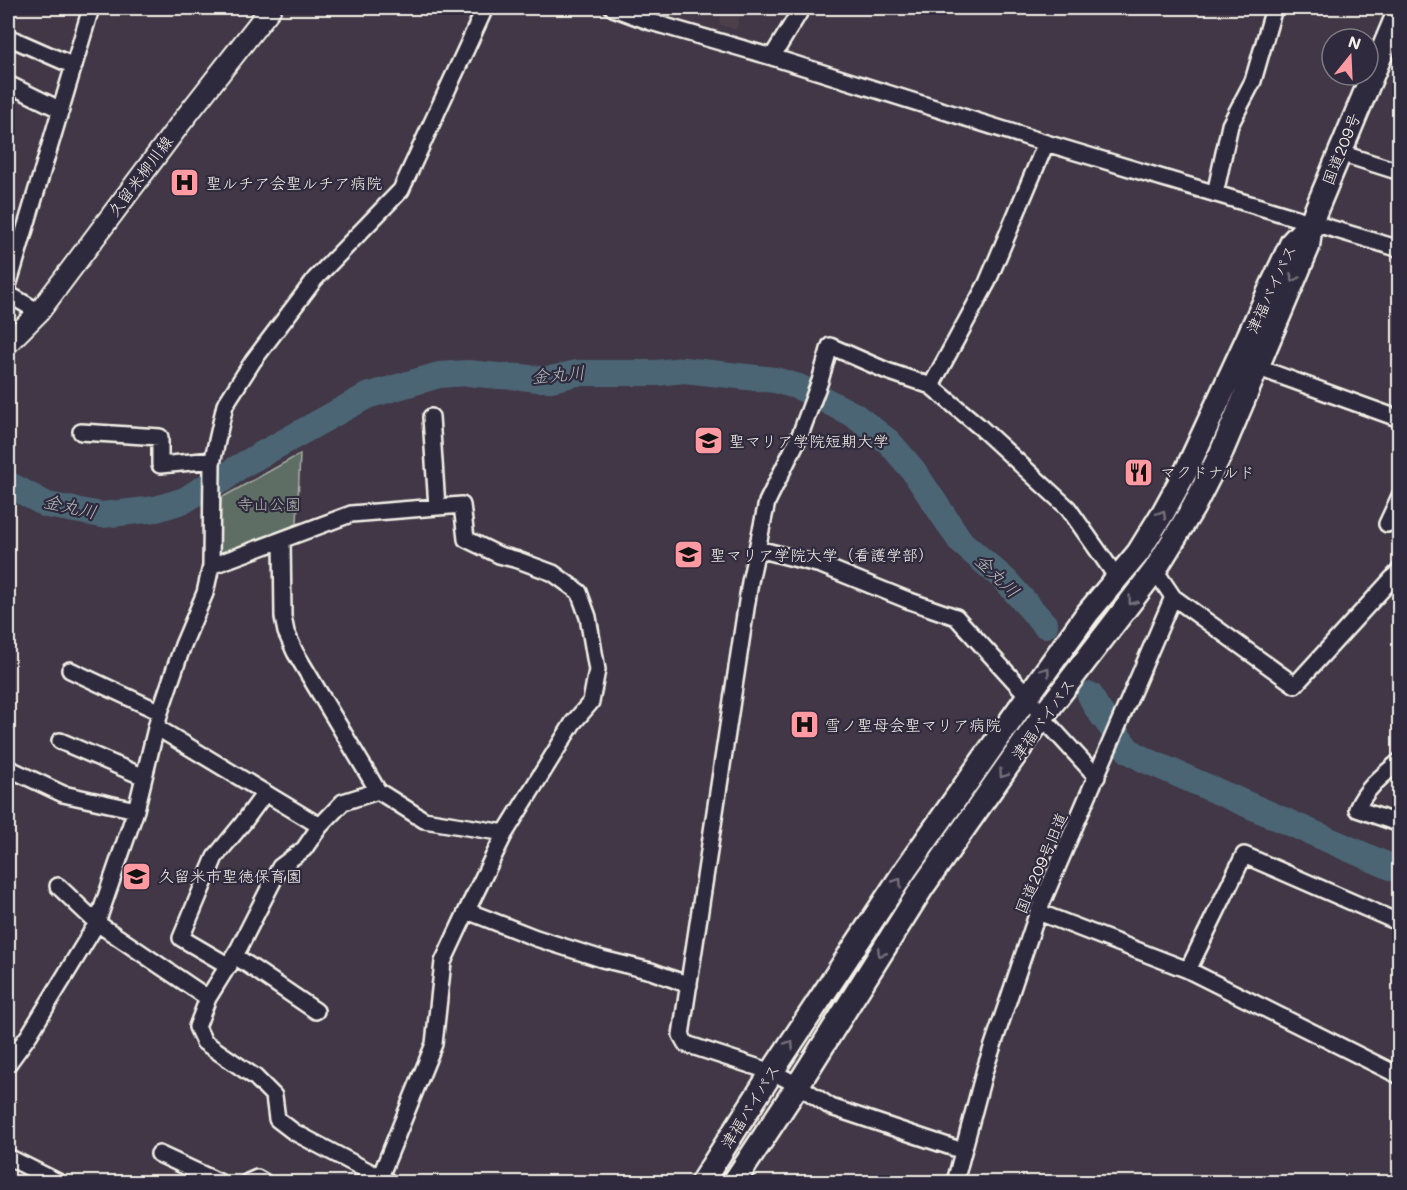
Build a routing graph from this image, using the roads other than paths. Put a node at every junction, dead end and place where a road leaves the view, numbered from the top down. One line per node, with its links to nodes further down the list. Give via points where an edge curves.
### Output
1 (91, 8): 10 (street)
2 (271, 8): 22 (main road, 久留米柳川線)
3 (485, 8): 29 (street, via 401,190 315,279 253,361 225,405)
4 (613, 8): 9 (street)
5 (801, 8): 9 (street)
6 (1274, 8): 16 (street, via 1253,81 1230,125)
7 (1397, 24): 14 (highway, 国道209号)
8 (8, 37): 10 (street)
9 (772, 57): 13 (street)
10 (74, 66): 12 (street)
11 (8, 84): 12 (street)
12 (61, 110): 18 (street)
13 (1046, 143): 16 (street); 25 (street, via 987,283)
14 (1340, 153): 15 (street); 17 (highway, 国道209号)
15 (1400, 172)
16 (1215, 194): 17 (street)
17 (1311, 222): 19 (street); 24 (highway, 津福バイパス, one-way to 24, via 1308,247); 38 (highway, 津福バイパス, one-way to 17, via 1138,553 1187,469 1292,242)
18 (13, 249): 20 (street)
19 (1400, 249)
20 (8, 286)
21 (8, 294): 22 (street)
22 (39, 312): 23 (main road, 久留米柳川線)
23 (8, 343)
24 (1256, 367): 27 (street); 36 (highway, 津福バイパス, via 1221,453)
25 (931, 386): 34 (street, via 830,346 800,435 767,502); 38 (street, via 1068,508)
26 (431, 417): 31 (street)
27 (1400, 419)
28 (81, 432): 29 (street, via 160,436 160,465)
29 (213, 460): 35 (street)
30 (1400, 496): 32 (street)
31 (437, 507): 33 (street, via 351,514); 54 (street, via 462,505 466,539 553,573 579,592 588,617 597,670 591,702 573,723)
32 (1387, 525)
33 (282, 540): 35 (street); 49 (street, via 286,632)
34 (758, 549): 41 (street, via 821,565 956,617); 62 (street)
35 (211, 566): 43 (street, via 205,593)
36 (1155, 570): 39 (street); 42 (highway, 津福バイパス, one-way to 42)
37 (1400, 570): 39 (street, via 1295,685)
38 (1118, 579): 41 (highway, 津福バイパス, one-way to 38, via 1087,614)
39 (1173, 597): 48 (street, 国道209号旧道)
40 (70, 670): 43 (street)
41 (1028, 696): 42 (street); 66 (highway, 津福バイパス, one-way to 41, via 906,869)
42 (1042, 717): 48 (street); 68 (highway, 津福バイパス, one-way to 68, via 922,888)
43 (158, 720): 47 (street); 50 (street)
44 (60, 741): 47 (street)
45 (1400, 761): 52 (street, via 1371,786 1357,810)
46 (8, 768): 51 (street, via 63,794)
47 (144, 777): 51 (street)
48 (1097, 777): 57 (street, 国道209号旧道)
49 (378, 791): 53 (street, via 343,802); 54 (street, via 424,820)
50 (265, 793): 53 (street); 60 (street, via 215,857 181,938)
51 (136, 810): 58 (street)
52 (1400, 824)
53 (320, 826): 60 (street, via 304,849 280,867)
54 (505, 833): 56 (street)
55 (58, 886): 58 (street)
56 (467, 911): 62 (street, via 536,938); 72 (street, via 443,962 434,1044)
57 (1038, 912): 61 (street); 69 (street, 国道209号旧道, via 985,1070)
58 (97, 923): 63 (street); 65 (street)
59 (1400, 923): 61 (street, via 1244,855)
60 (232, 961): 63 (street); 64 (street)
61 (1188, 970): 67 (street)
62 (689, 985): 66 (street, via 681,1035 686,1044)
63 (208, 998): 72 (street, via 198,1027 204,1042 255,1077 274,1096 277,1119)
64 (316, 1011)
65 (8, 1064)
66 (772, 1072): 68 (street); 77 (highway, 津福バイパス)
67 (1400, 1076)
68 (798, 1085): 69 (street, via 831,1107); 78 (highway, 津福バイパス)
69 (963, 1151): 79 (street, 国道209号旧道)
70 (159, 1154): 74 (street)
71 (8, 1156): 73 (street)
72 (382, 1181)
73 (58, 1182)
74 (219, 1182)
75 (248, 1182): 76 (street, via 257,1178)
76 (264, 1182)
77 (702, 1182)
78 (734, 1182)
79 (955, 1182)

